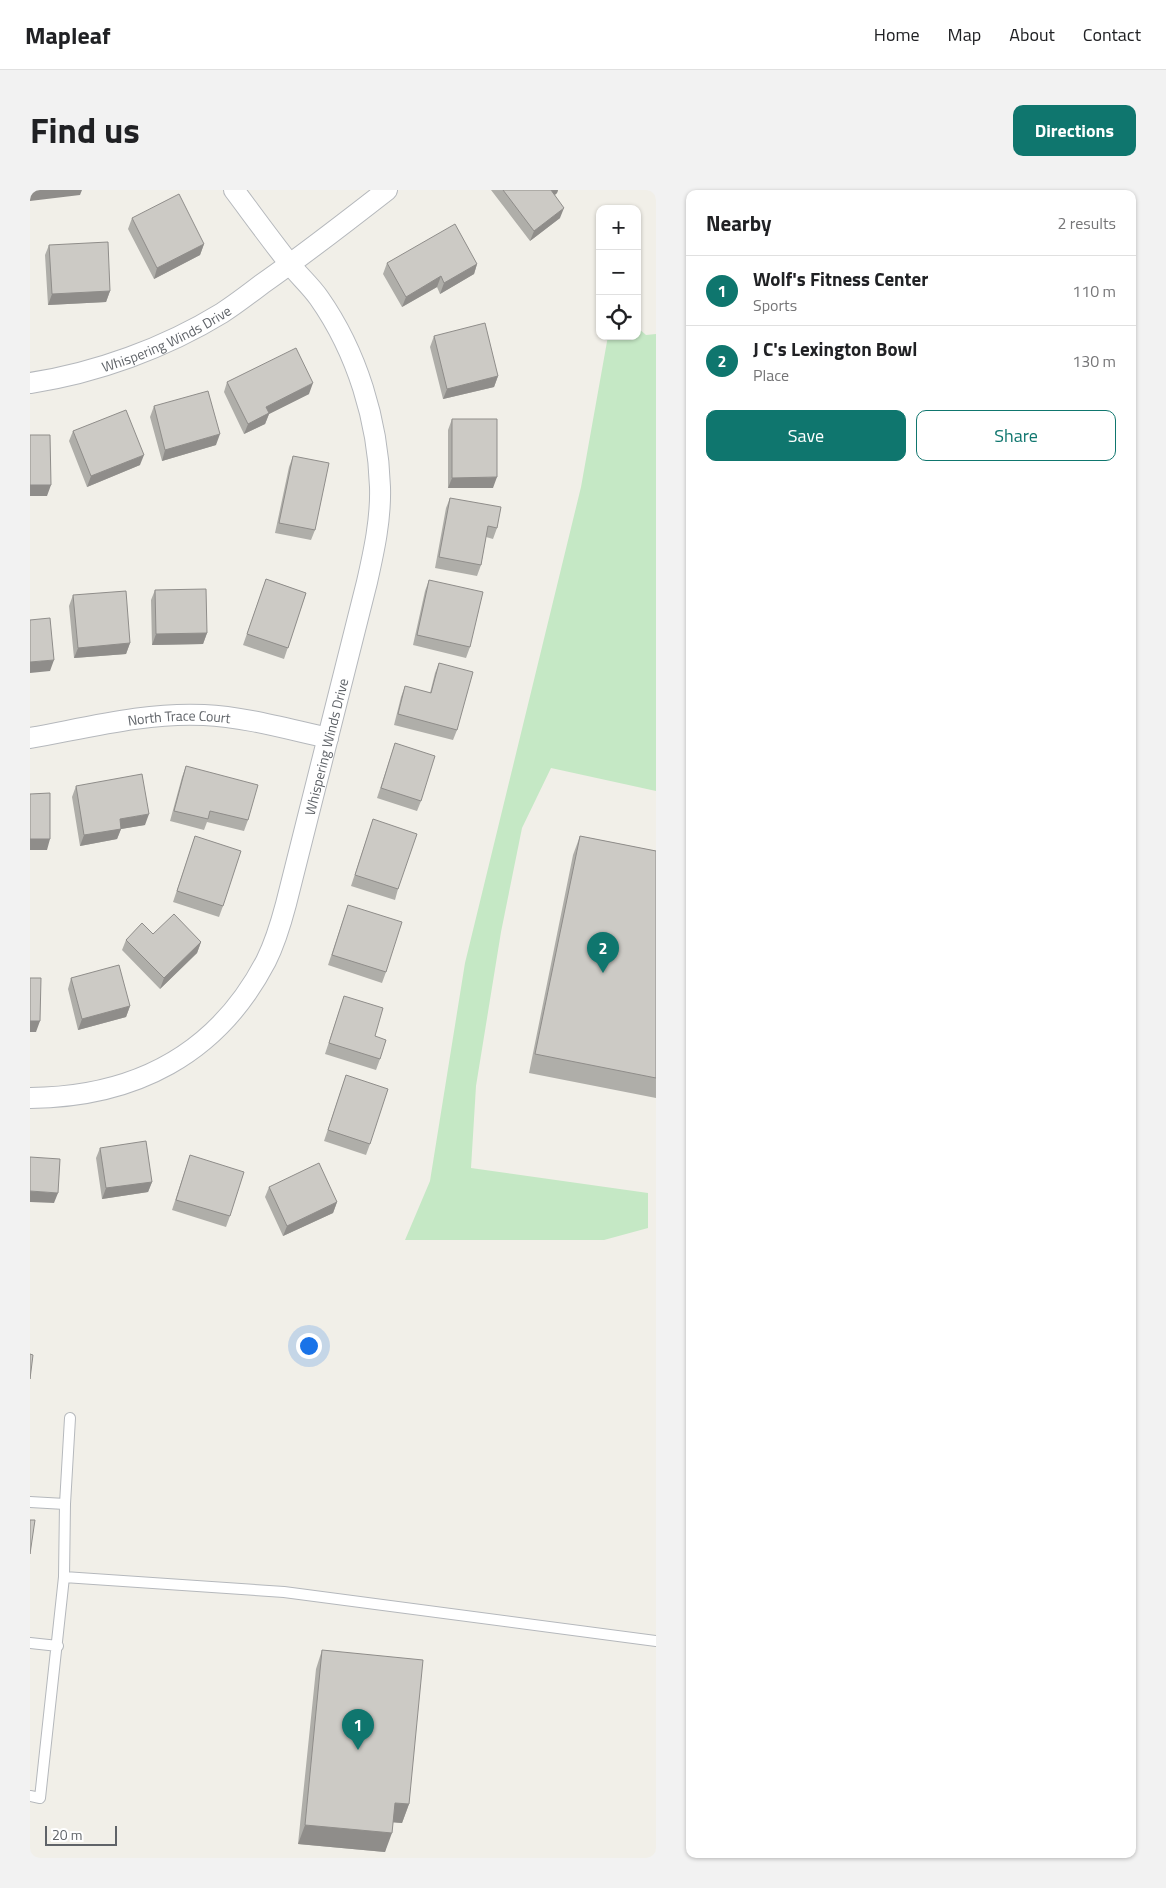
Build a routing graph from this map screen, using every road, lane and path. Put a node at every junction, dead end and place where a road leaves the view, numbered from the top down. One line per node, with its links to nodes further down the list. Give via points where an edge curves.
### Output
1 (234, 190): 3 (street)
2 (387, 190): 3 (street, Whispering Winds Drive)
3 (290, 265): 4 (street, Whispering Winds Drive, via 223,313 142,352 58,378); 6 (street, Whispering Winds Drive, via 332,319 357,371 373,429 380,489 374,551)
4 (30, 383)
5 (30, 738): 6 (street, North Trace Court, via 141,719 203,715 248,720)
6 (328, 738): 7 (street, Whispering Winds Drive, via 278,933 266,960 233,1012 202,1042 138,1080 82,1094)
7 (30, 1098)
8 (70, 1418): 10 (lane)
9 (30, 1502): 10 (lane)
10 (65, 1504): 11 (lane)
11 (64, 1577): 12 (lane, via 284,1592); 14 (lane)
12 (656, 1641)
13 (30, 1643): 14 (lane)
14 (58, 1646): 15 (lane, via 40,1798)
15 (30, 1796)

